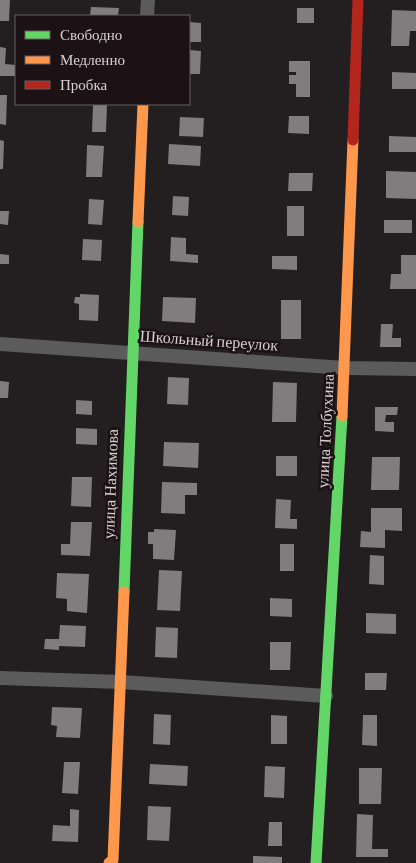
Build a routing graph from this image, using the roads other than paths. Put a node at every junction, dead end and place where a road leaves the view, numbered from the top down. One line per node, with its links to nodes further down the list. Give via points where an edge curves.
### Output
1 (148, 0): 3 (street)
2 (358, 0): 7 (street, улица Толбухина)
3 (147, 15)
4 (143, 105): 6 (street, улица Нахимова)
5 (0, 344): 6 (street, Школьный переулок)
6 (132, 352): 7 (street, Школьный переулок); 10 (street, улица Нахимова)
7 (345, 368): 8 (street, Школьный переулок); 11 (street, улица Толбухина)
8 (416, 369)
9 (0, 678): 10 (street)
10 (121, 682): 11 (street); 12 (street, улица Нахимова, via 113,860)
11 (326, 696): 13 (street, улица Толбухина)
12 (108, 863)
13 (316, 863)

